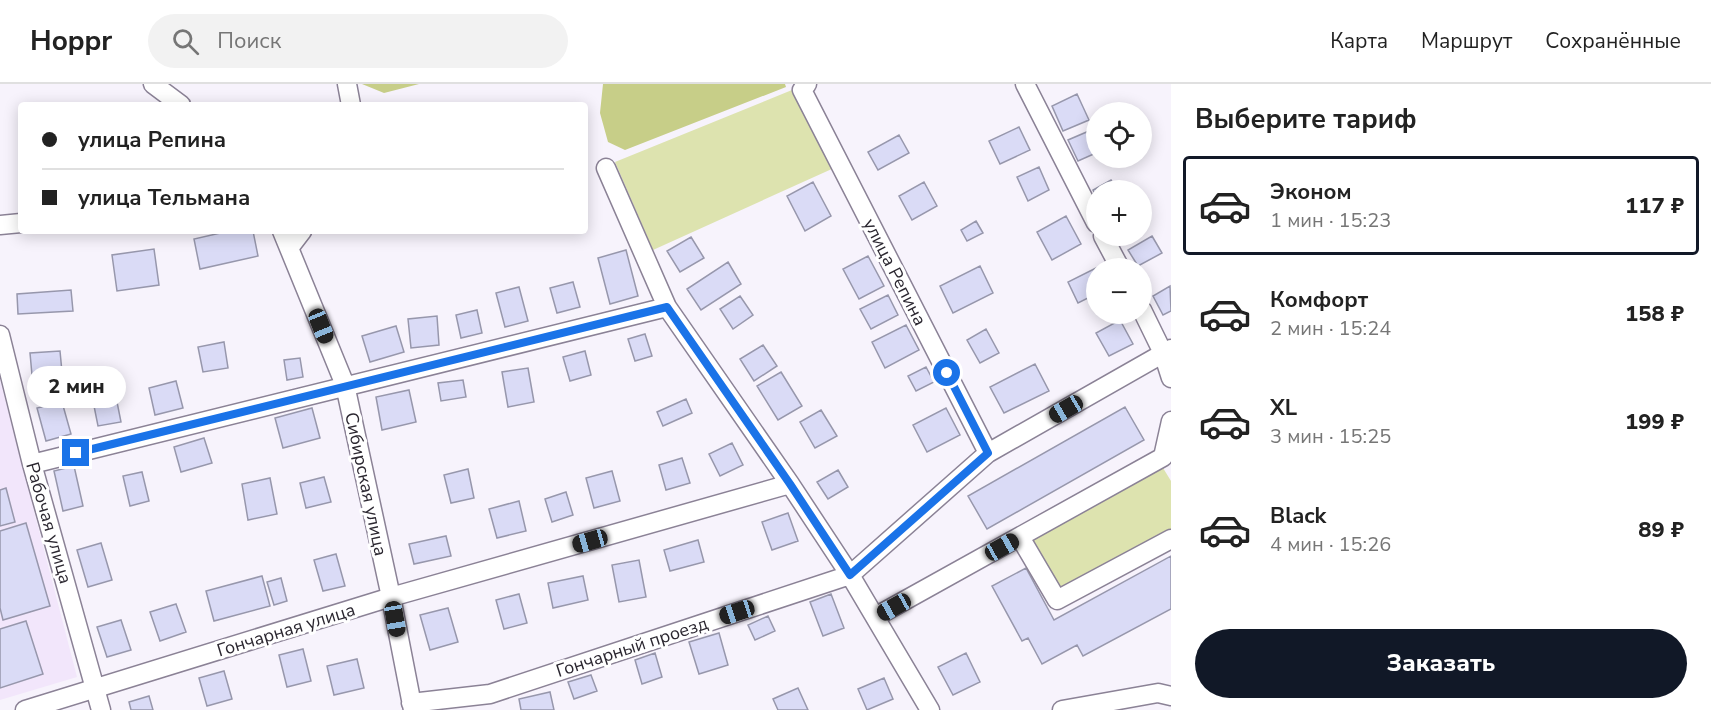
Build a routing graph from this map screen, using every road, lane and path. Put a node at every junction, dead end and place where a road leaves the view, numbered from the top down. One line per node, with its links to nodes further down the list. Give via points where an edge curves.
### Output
1 (153, 84): 5 (street)
2 (347, 84): 6 (street)
3 (1025, 84): 8 (street)
4 (804, 87): 19 (street, улица Репина)
5 (178, 102)
6 (350, 102)
7 (606, 168): 12 (street)
8 (1086, 203)
9 (18, 223): 10 (street)
10 (0, 225)
11 (285, 239): 17 (street, Сибирская улица)
12 (667, 307): 17 (street); 22 (street)
13 (1151, 324): 15 (street)
14 (0, 335): 21 (street, Рабочая улица)
15 (1167, 351): 16 (street); 19 (street, Гончарный проезд)
16 (1171, 378)
17 (345, 385): 21 (street); 26 (street, Сибирская улица)
18 (1171, 421): 20 (street)
19 (988, 453): 25 (street, Гончарный проезд)
20 (1167, 463): 23 (street)
21 (32, 464): 28 (street, Рабочая улица)
22 (790, 484): 25 (street); 26 (street, Гончарная улица)
23 (1020, 537): 24 (street, via 1057,600); 27 (street)
24 (1171, 539)
25 (850, 575): 27 (street); 30 (street, Гончарный проезд, via 490,694)
26 (391, 597): 28 (street, Гончарная улица); 30 (street, Сибирская улица)
27 (875, 617): 34 (street)
28 (96, 689): 32 (street, Гончарная улица); 33 (street, Рабочая улица)
29 (1171, 696): 31 (street, via 1158,693)
30 (412, 707)
31 (1085, 708): 35 (street)
32 (25, 710)
33 (101, 710)
34 (930, 710)
35 (1062, 710)

